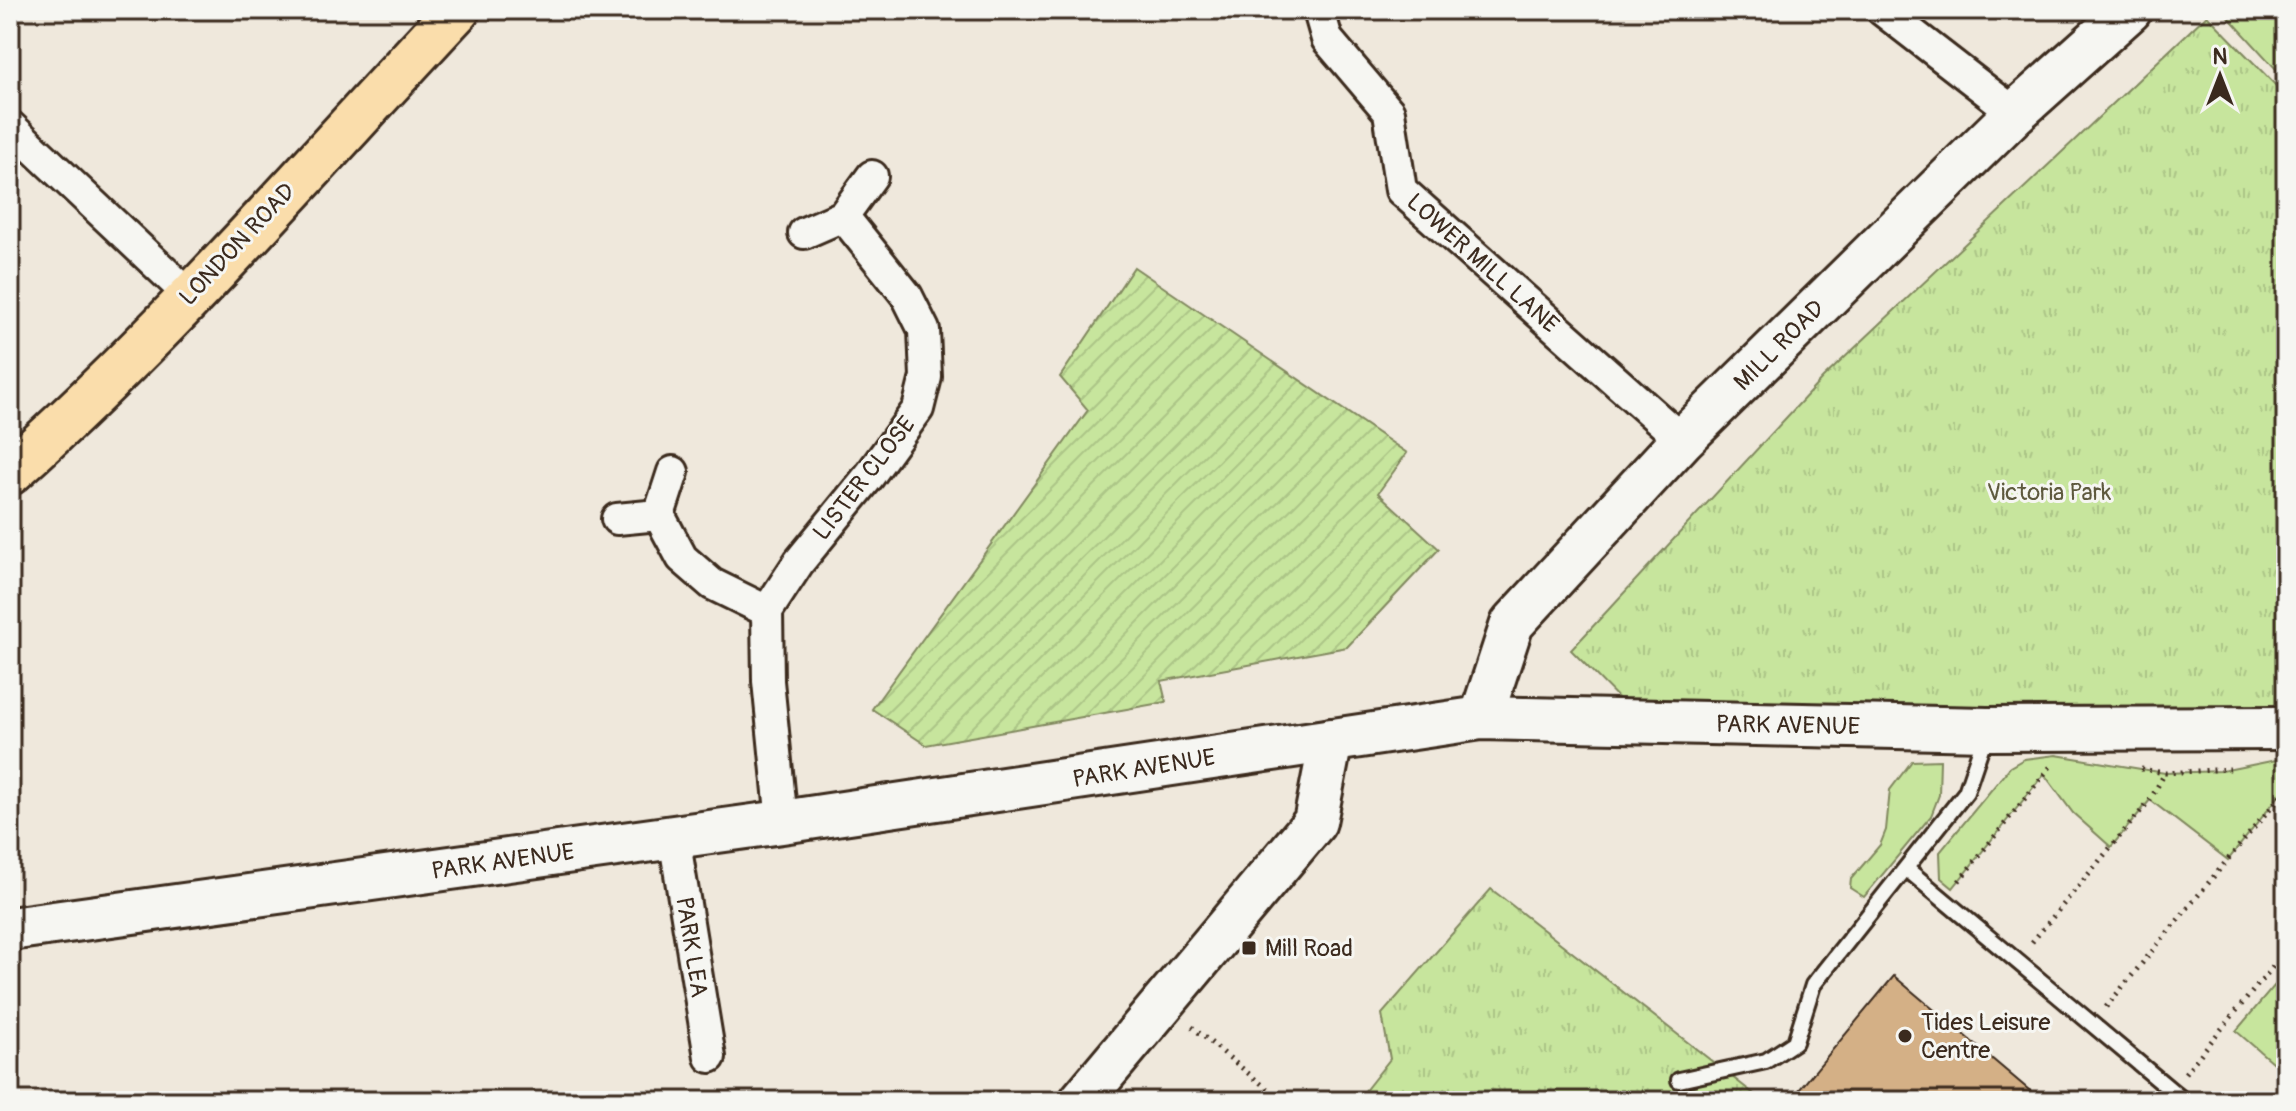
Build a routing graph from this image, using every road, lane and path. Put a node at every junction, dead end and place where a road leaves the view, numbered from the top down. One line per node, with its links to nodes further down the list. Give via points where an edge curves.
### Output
1 (457, 10): 10 (main road, LONDON ROAD)
2 (1882, 10): 5 (street)
3 (2130, 10): 5 (street, MILL ROAD)
4 (1319, 11): 11 (street, LOWER MILL LANE, via 1327,39 1389,112 1401,190)
5 (2015, 113): 11 (street, MILL ROAD)
6 (10, 126): 10 (street)
7 (872, 176): 8 (street)
8 (843, 216): 9 (street); 16 (street, LISTER CLOSE, via 907,296 924,330 926,377 918,409)
9 (804, 233)
10 (189, 295): 12 (main road, LONDON ROAD)
11 (1682, 440): 17 (street, MILL ROAD, via 1512,624)
12 (10, 472)
13 (673, 472): 14 (street)
14 (659, 515): 15 (street); 16 (street, via 682,558 712,584)
15 (617, 519)
16 (767, 611): 24 (street)
17 (1481, 718): 19 (street, PARK AVENUE); 20 (street, PARK AVENUE)
18 (2286, 728): 19 (street, PARK AVENUE)
19 (1987, 729): 26 (lane, via 1966,792)
20 (1331, 740): 24 (street, PARK AVENUE); 31 (street, via 1315,822)
21 (2056, 755): 27 (path)
22 (2165, 773): 30 (path, via 2150,800)
23 (2286, 789): 32 (path)
24 (782, 822): 25 (street, PARK AVENUE)
25 (674, 837): 28 (street, PARK AVENUE); 33 (street, PARK LEA)
26 (1908, 870): 27 (lane); 34 (lane, via 1813,985 1795,1042 1766,1061)
27 (1944, 900): 30 (lane)
28 (10, 929)
29 (2286, 951): 35 (path)
30 (2015, 962): 32 (lane)
31 (1163, 1003): 36 (street); 37 (path)
32 (2091, 1025): 35 (lane)
33 (710, 1057)
34 (1679, 1080)
35 (2170, 1090): 38 (lane)
36 (1081, 1101)
37 (1282, 1101)
38 (2184, 1101)

